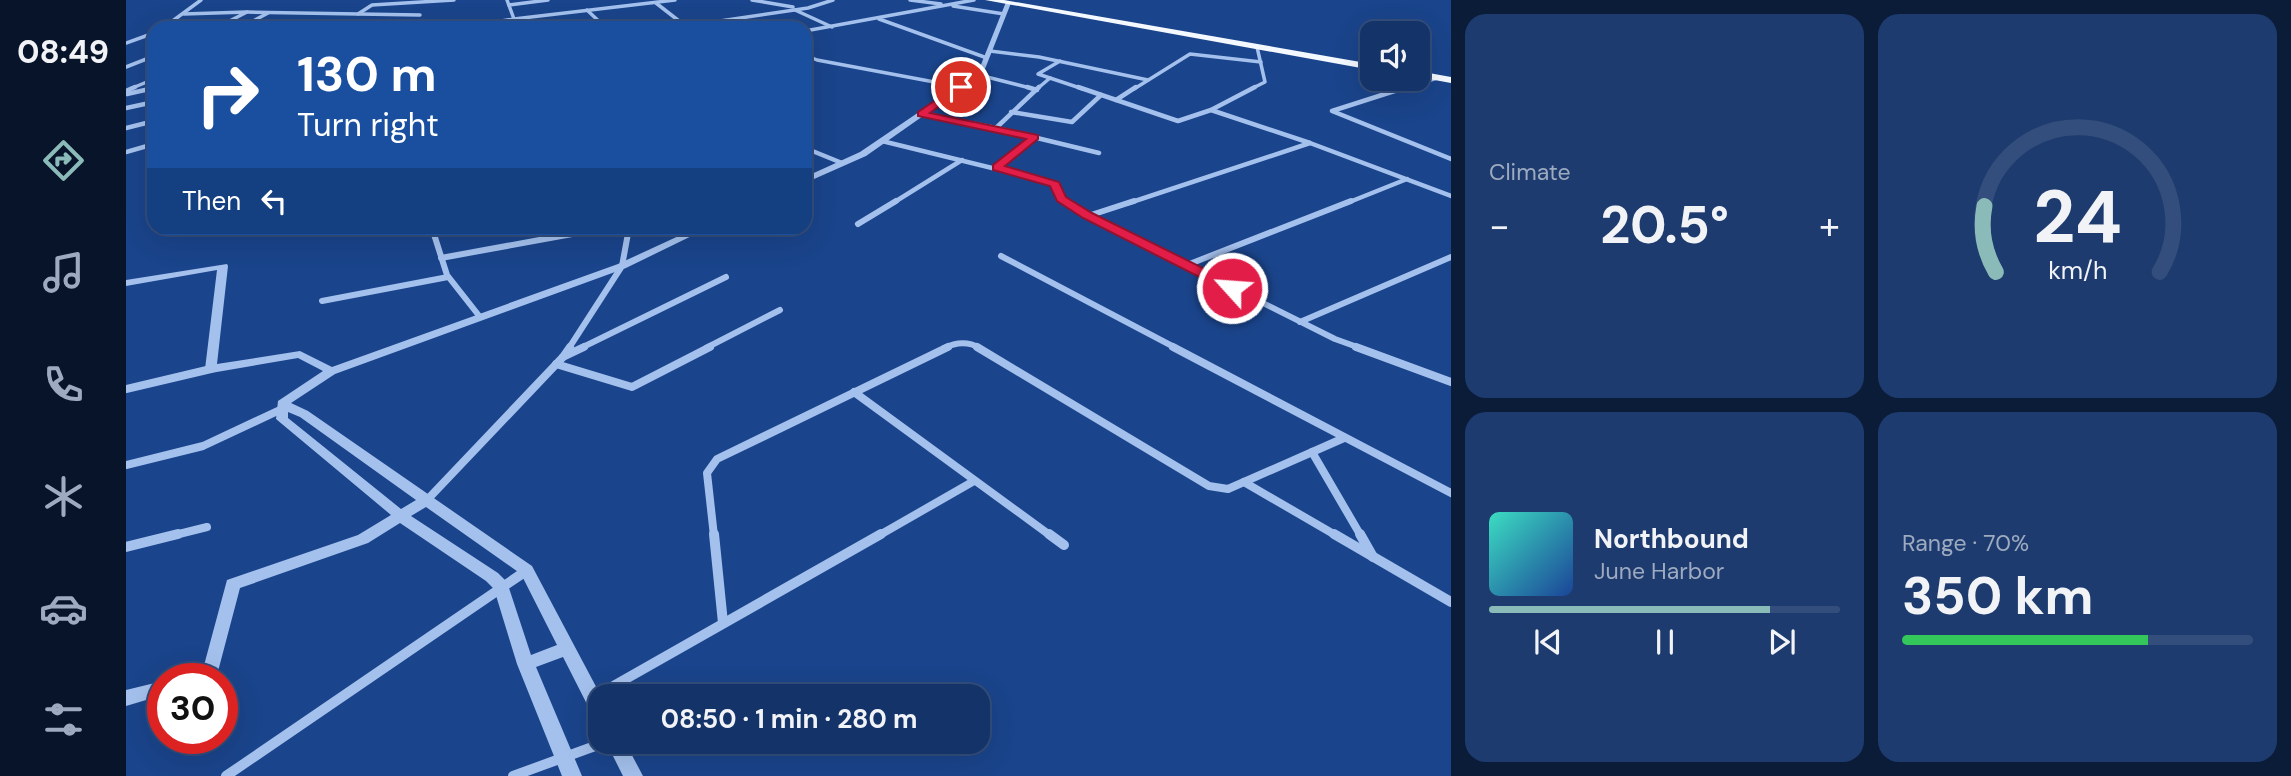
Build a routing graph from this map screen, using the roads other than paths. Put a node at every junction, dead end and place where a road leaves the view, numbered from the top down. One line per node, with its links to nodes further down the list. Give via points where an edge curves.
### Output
1 (201, 0): 18 (street)
2 (454, 0): 19 (street, via 372,5)
3 (548, 0): 10 (street)
4 (675, 0): 11 (street)
5 (752, 0): 14 (street)
6 (833, 0): 14 (street)
7 (910, 0): 13 (street)
8 (974, 0): 13 (street)
9 (989, 0): 12 (highway)
10 (508, 2): 23 (street)
11 (656, 2): 15 (street); 29 (street)
12 (1008, 3): 20 (street); 35 (highway)
13 (947, 5): 20 (street); 22 (street)
14 (798, 9): 30 (street); 31 (street)
15 (587, 10): 23 (street); 28 (street)
16 (247, 12): 17 (street); 18 (street); 25 (street)
17 (269, 12): 19 (street); 26 (street)
18 (184, 14): 24 (street)
19 (358, 14): 21 (street)
20 (1004, 14): 36 (street)
21 (420, 15)
22 (877, 18): 31 (street); 36 (street)
23 (514, 19): 27 (street)
24 (174, 21)
25 (230, 21)
26 (253, 21)
27 (502, 21)
28 (599, 21)
29 (680, 21)
30 (725, 21)
31 (832, 27): 32 (street)
32 (812, 30)
33 (147, 35): 34 (street)
34 (127, 42)
35 (1257, 47): 42 (street); 43 (highway)
36 (989, 54): 41 (street); 45 (street)
37 (812, 58): 39 (street)
38 (147, 59): 44 (street)
39 (816, 60): 40 (street); 52 (street)
40 (812, 61)
41 (1060, 61): 47 (street, via 1038,73); 49 (street)
42 (1261, 62): 49 (street, via 1193,54); 60 (street, via 1265,82)
43 (1360, 65)
44 (126, 67)
45 (979, 75): 52 (street); 54 (street)
46 (1430, 77): 48 (highway)
47 (1050, 78): 54 (street); 56 (street)
48 (1437, 78): 50 (highway); 74 (street, via 1332,111)
49 (1148, 80): 57 (street)
50 (1451, 80)
51 (147, 82): 55 (street)
52 (961, 87): 62 (street)
53 (147, 89): 55 (street)
54 (1037, 90): 61 (street)
55 (126, 92)
56 (1101, 95): 57 (street); 61 (street, via 1072,122)
57 (1116, 100): 60 (street, via 1178,121)
58 (147, 104): 59 (street)
59 (126, 108)
60 (1211, 110): 68 (street)
61 (1011, 112): 65 (street)
62 (922, 114): 65 (street); 67 (street)
63 (147, 123): 64 (street)
64 (126, 128)
65 (996, 128): 66 (street)
66 (1034, 137): 72 (street); 76 (street)
67 (881, 141): 73 (street); 75 (street)
68 (1310, 143): 78 (street); 80 (street)
69 (147, 146): 71 (street)
70 (812, 151): 75 (street)
71 (126, 152)
72 (1099, 153)
73 (963, 159): 76 (street); 81 (street)
74 (1451, 159)
75 (842, 163): 77 (street)
76 (997, 167): 80 (street, via 1056,185 1059,197)
77 (812, 177)
78 (1407, 179): 79 (street); 89 (street)
79 (1451, 196)
80 (1088, 216): 89 (street)
81 (858, 224)
82 (434, 235): 88 (street)
83 (566, 235): 88 (street)
84 (628, 235): 90 (street)
85 (688, 235): 90 (street)
86 (1001, 256): 106 (street)
87 (1451, 257): 97 (street)
88 (441, 258): 91 (street)
89 (1187, 265): 97 (street)
90 (622, 266): 96 (street); 98 (street)
91 (448, 277): 94 (street); 96 (street)
92 (726, 277): 98 (street)
93 (126, 283): 100 (street, via 223,266)
94 (322, 301)
95 (780, 310): 99 (street, via 632,387)
96 (480, 317): 101 (street)
97 (1300, 322): 102 (street)
98 (563, 357): 99 (street)
99 (556, 364): 112 (street)
100 (211, 369): 101 (street, via 300,354); 103 (street)
101 (331, 370): 105 (street)
102 (1451, 383)
103 (126, 389)
104 (855, 392): 109 (street); 110 (street, via 955,343 973,344 1209,485 1228,489); 122 (street, via 717,459 710,467)
105 (282, 406): 108 (street, via 203,446); 112 (street, via 304,414); 113 (street, via 282,419)
106 (1345, 438): 107 (street); 111 (street)
107 (1312, 452): 110 (street); 118 (street)
108 (126, 465)
109 (974, 481): 116 (street); 122 (street)
110 (1244, 482): 118 (street)
111 (1451, 493)
112 (428, 499): 113 (street); 115 (street)
113 (401, 516): 120 (street); 124 (street, via 363,539 233,584)
114 (207, 527): 117 (street)
115 (488, 543): 119 (street)
116 (1064, 545)
117 (126, 547)
118 (1374, 557): 121 (street)
119 (527, 570): 120 (street); 123 (street)
120 (496, 581): 125 (street); 133 (street)
121 (1451, 602)
122 (723, 623): 126 (street)
123 (567, 648): 125 (street); 127 (street)
124 (213, 663)
125 (526, 664): 132 (street)
126 (629, 684)
127 (588, 689)
128 (147, 692): 129 (street)
129 (126, 698)
130 (588, 748): 132 (street)
131 (621, 754): 136 (street)
132 (564, 757): 134 (street); 135 (street)
133 (226, 776)
134 (513, 776)
135 (572, 776)
136 (633, 776)

